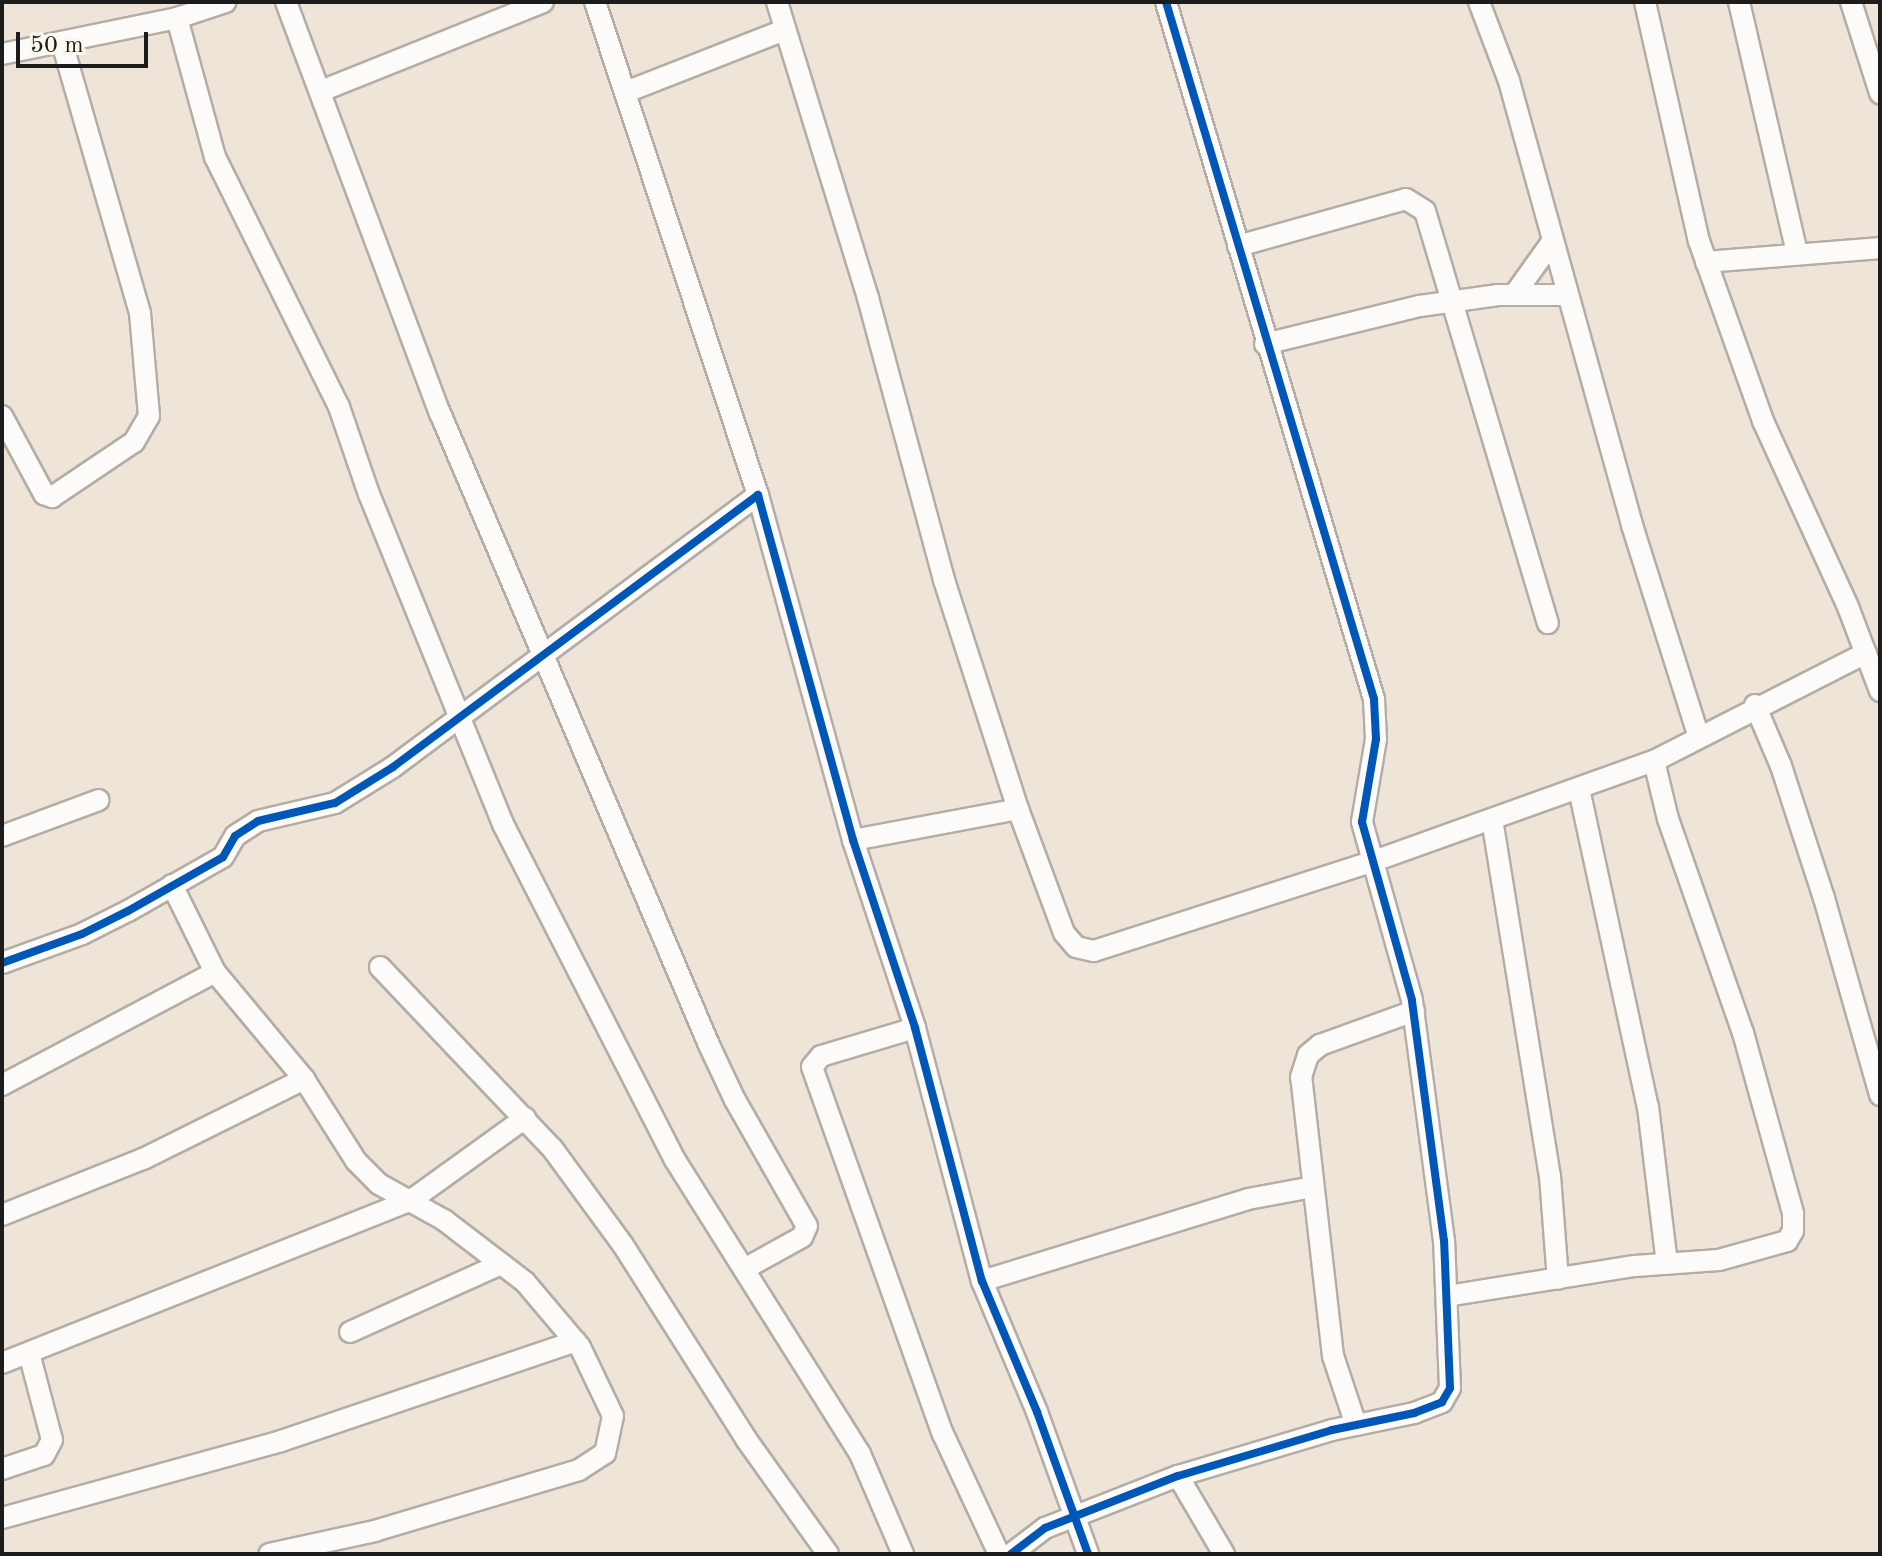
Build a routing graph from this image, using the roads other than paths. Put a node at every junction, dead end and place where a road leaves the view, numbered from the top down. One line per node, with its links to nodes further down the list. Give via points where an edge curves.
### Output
1 (225, 2): 11 (street)
2 (286, 2): 15 (street)
3 (543, 2): 15 (street)
4 (595, 2): 16 (street)
5 (777, 2): 12 (street)
6 (1166, 2): 19 (street)
7 (1479, 2): 18 (street, via 1509,81)
8 (1645, 2): 22 (street)
9 (1739, 2): 21 (street)
10 (1851, 2): 17 (street)
11 (177, 18): 13 (street); 34 (street, via 215,157 339,407)
12 (784, 30): 16 (street); 39 (street, via 868,298 944,580)
13 (62, 42): 14 (street); 27 (street, via 140,313 149,416 134,442 52,497 44,494)
14 (2, 54)
15 (321, 91): 30 (street, via 440,413)
16 (626, 92): 28 (street)
17 (1880, 93)
18 (1552, 242): 23 (street); 24 (street)
19 (1238, 246): 25 (street, via 1406,199 1416,201 1425,211); 26 (street)
20 (1880, 248): 21 (street)
21 (1797, 254): 22 (street)
22 (1706, 262): 31 (street, via 1763,421)
23 (1514, 295): 24 (street); 25 (street)
24 (1567, 295): 35 (street)
25 (1451, 302): 26 (street); 29 (street)
26 (1265, 344): 43 (street, via 1374,699 1376,739 1362,822)
27 (2, 416)
28 (758, 495): 30 (street); 42 (street)
29 (1548, 623)
30 (543, 654): 34 (street); 59 (street, via 722,1073 807,1226 802,1237)
31 (1873, 663): 32 (street); 33 (street)
32 (1880, 691)
33 (1755, 705): 35 (street); 52 (street, via 1819,883)
34 (458, 719): 44 (street, via 335,803 258,821 235,836 223,857); 59 (street, via 503,824 675,1160)
35 (1699, 737): 36 (street)
36 (1654, 761): 37 (street); 58 (street, via 1668,819 1743,1033 1793,1213 1787,1241 1719,1260)
37 (1579, 789): 40 (street); 58 (street, via 1648,1107)
38 (99, 800): 41 (street)
39 (1018, 809): 42 (street); 43 (street, via 1064,933 1076,947 1094,951)
40 (1492, 819): 43 (street); 60 (street, via 1550,1176)
41 (2, 836)
42 (853, 840): 49 (street)
43 (1374, 861): 48 (street)
44 (172, 885): 45 (street, via 82,934); 47 (street)
45 (2, 963)
46 (380, 967): 53 (street)
47 (215, 972): 50 (street); 51 (street)
48 (1414, 1011): 54 (street, via 1320,1045 1308,1055 1301,1077); 62 (street)
49 (915, 1028): 61 (street); 75 (street, via 821,1056 812,1067 943,1434)
50 (304, 1079): 55 (street, via 356,1161 379,1184); 56 (street, via 143,1159)
51 (2, 1085)
52 (1880, 1095)
53 (525, 1118): 55 (street); 73 (street, via 623,1245 746,1439)
54 (1313, 1187): 61 (street, via 1248,1199); 67 (street, via 1333,1356)
55 (410, 1201): 57 (street); 65 (street)
56 (2, 1215)
57 (501, 1264): 63 (street); 64 (street, via 525,1282)
58 (1667, 1264): 60 (street)
59 (746, 1268): 74 (street, via 781,1334 860,1454)
60 (1558, 1279): 62 (street)
61 (982, 1281): 70 (street)
62 (1447, 1296): 67 (street, via 1450,1388 1442,1402)
63 (350, 1332)
64 (576, 1341): 71 (street, via 281,1441); 72 (street, via 613,1416 605,1453 564,1475 375,1531)
65 (29, 1353): 66 (street); 68 (street, via 52,1440 44,1455)
66 (2, 1363)
67 (1356, 1425): 69 (street)
68 (2, 1469)
69 (1178, 1476): 70 (street); 78 (street)
70 (1076, 1515): 76 (street, via 1045,1528); 77 (street)
71 (2, 1518)
72 (269, 1554)
73 (828, 1554)
74 (903, 1554)
75 (999, 1554)
76 (1011, 1554)
77 (1088, 1554)
78 (1224, 1554)

